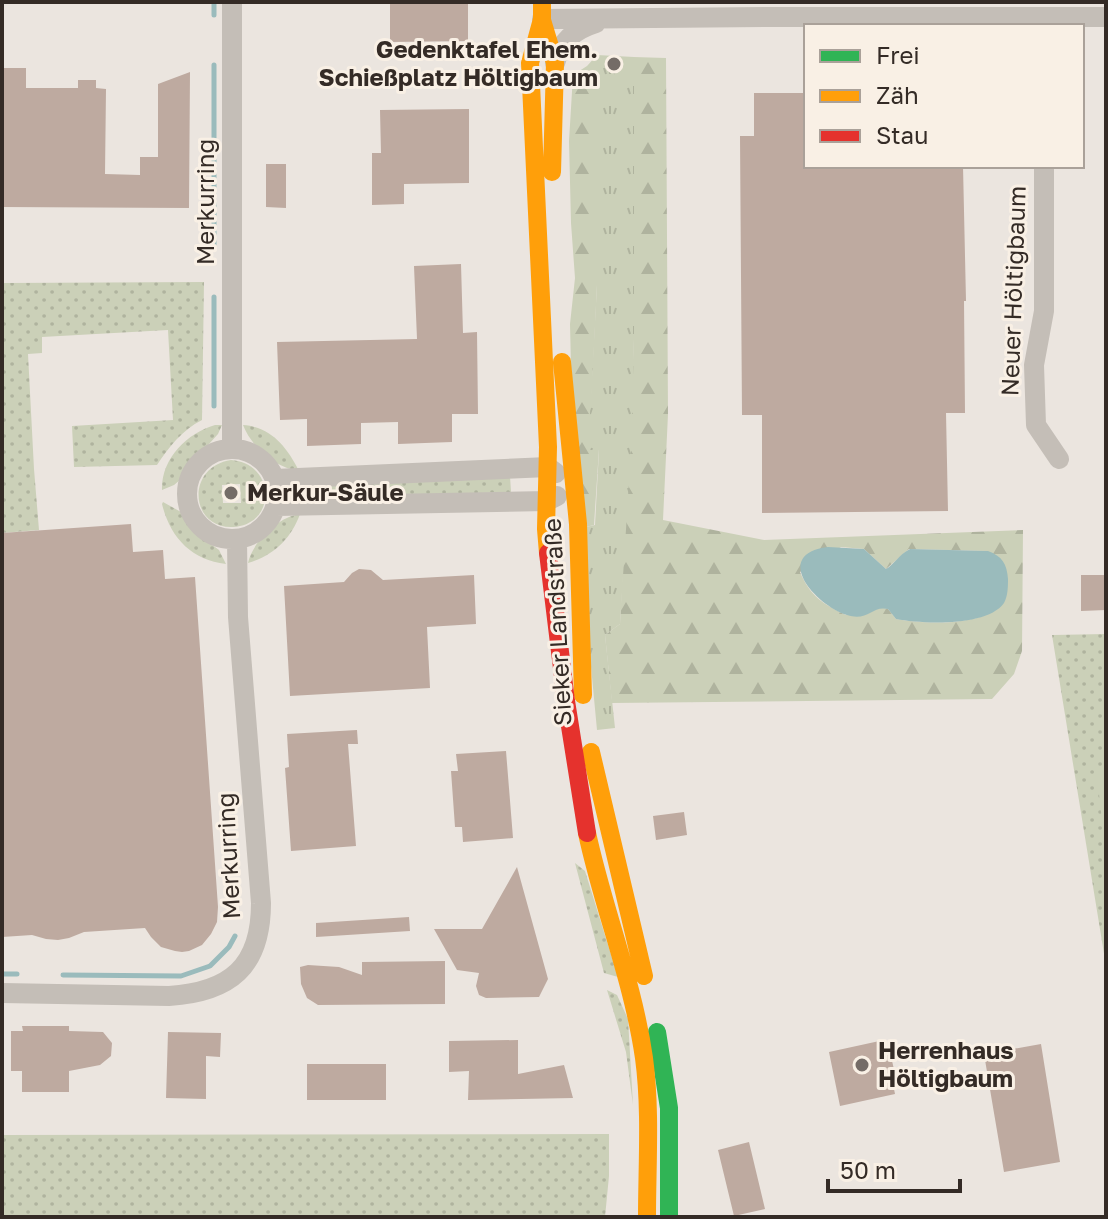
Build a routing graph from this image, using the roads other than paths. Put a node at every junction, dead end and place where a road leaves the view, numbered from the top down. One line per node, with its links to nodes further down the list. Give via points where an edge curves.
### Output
1 (232, 2): 9 (street, Merkurring)
2 (575, 2): 6 (street)
3 (542, 11): 6 (street); 7 (main road, Sieker Landstraße); 11 (main road, Sieker Landstraße, via 530,63)
4 (1044, 15): 5 (street); 6 (street)
5 (1106, 17)
6 (616, 19): 7 (street, via 567,38)
7 (555, 63): 13 (main road, Sieker Landstraße, via 553,205)
8 (1044, 168): 10 (street, Neuer Höltigbaum, via 1044,311 1034,365 1036,425)
9 (232, 449): 12 (street, via 260,458); 16 (street, via 199,464 187,495 202,528 216,537)
10 (1059, 459)
11 (548, 467): 12 (street); 13 (street); 14 (main road, Sieker Landstraße)
12 (275, 479): 15 (street)
13 (575, 486): 14 (street); 19 (main road, Sieker Landstraße, via 584,708 665,1074)
14 (547, 501): 15 (street); 18 (main road, Sieker Landstraße, via 554,612 583,814 644,1058)
15 (276, 506): 16 (street, via 263,528)
16 (237, 539): 17 (street, Merkurring, via 238,617 261,903 249,958 221,984 196,994)
17 (2, 993)
18 (647, 1217)
19 (669, 1217)

